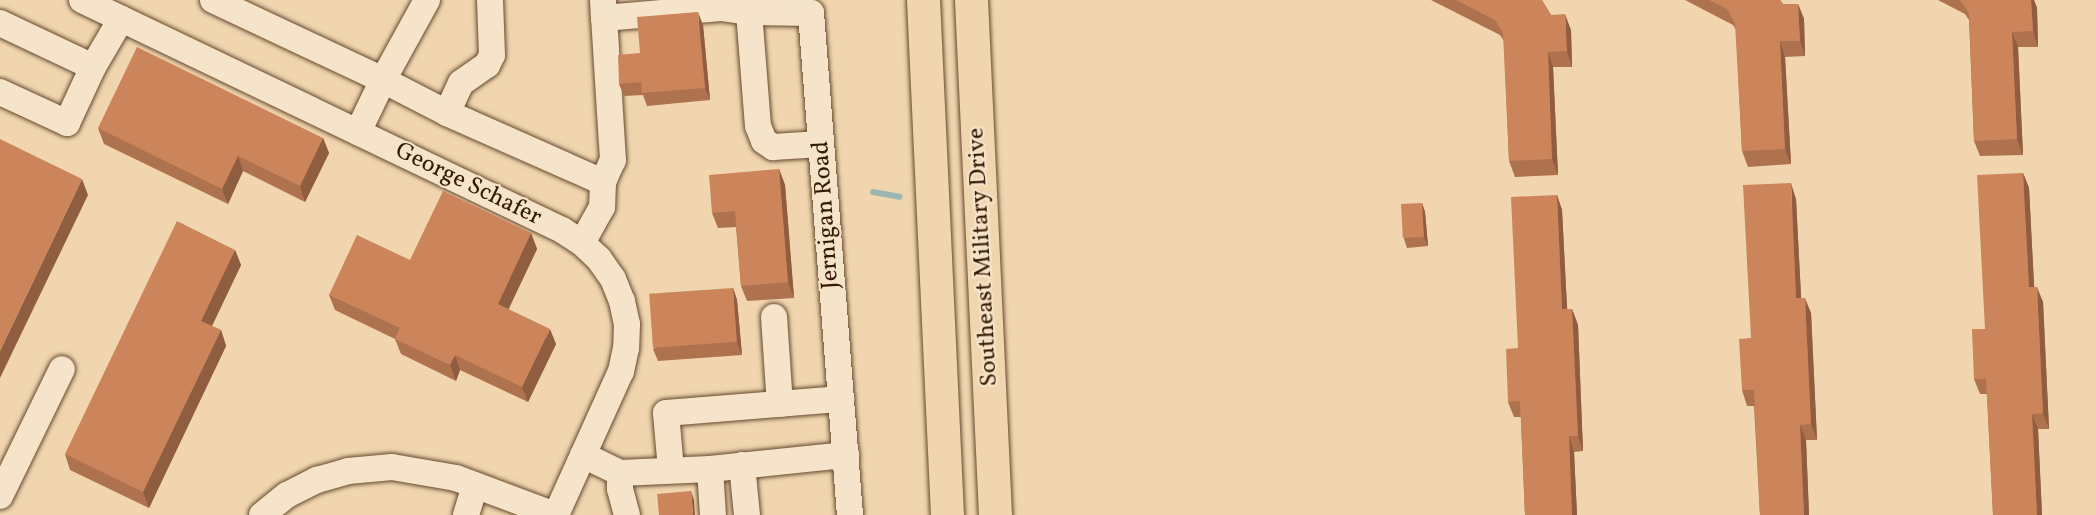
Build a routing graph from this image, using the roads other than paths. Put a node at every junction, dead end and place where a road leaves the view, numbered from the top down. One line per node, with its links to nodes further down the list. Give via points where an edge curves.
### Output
1 (82, 0): 12 (street, George Schafer)
2 (213, 0): 15 (street)
3 (427, 0): 15 (street)
4 (490, 0): 17 (street, via 492,55 487,65 461,84)
5 (923, 0): 41 (main road, Southeast Military Drive)
6 (971, 0): 42 (main road, Southeast Military Drive)
7 (720, 4): 8 (street, Jernigan Road); 11 (street, Jernigan Road)
8 (658, 6): 10 (street, Jernigan Road)
9 (810, 7): 11 (street, Jernigan Road); 19 (street, Jernigan Road)
10 (603, 9): 20 (street, via 613,160)
11 (749, 12): 19 (street, via 758,126 764,141 773,147)
12 (121, 19): 14 (street); 18 (street, George Schafer)
13 (0, 23): 14 (street)
14 (93, 67): 16 (street, via 67,123)
15 (383, 80): 17 (street); 18 (street)
16 (0, 92)
17 (447, 113): 20 (street)
18 (358, 132): 21 (street, George Schafer)
19 (821, 144): 24 (street, Jernigan Road)
20 (603, 182): 21 (street, via 602,207)
21 (582, 243): 26 (street, George Schafer, via 613,279 627,324 621,371)
22 (774, 317): 25 (street)
23 (62, 369): 33 (street)
24 (841, 399): 25 (street); 27 (street, Jernigan Road)
25 (780, 404): 30 (street, via 666,413)
26 (583, 455): 31 (street); 36 (street, George Schafer)
27 (846, 455): 28 (street); 40 (street, Jernigan Road)
28 (742, 465): 29 (street); 39 (street)
29 (710, 469): 30 (street); 38 (street)
30 (671, 470): 31 (street)
31 (620, 473): 37 (street)
32 (475, 485): 34 (street, via 412,468 359,470 316,480 287,495); 35 (street); 36 (street)
33 (0, 496)
34 (262, 515)
35 (466, 515)
36 (556, 515)
37 (627, 515)
38 (713, 515)
39 (747, 515)
40 (850, 515)
41 (947, 515)
42 (995, 515)

